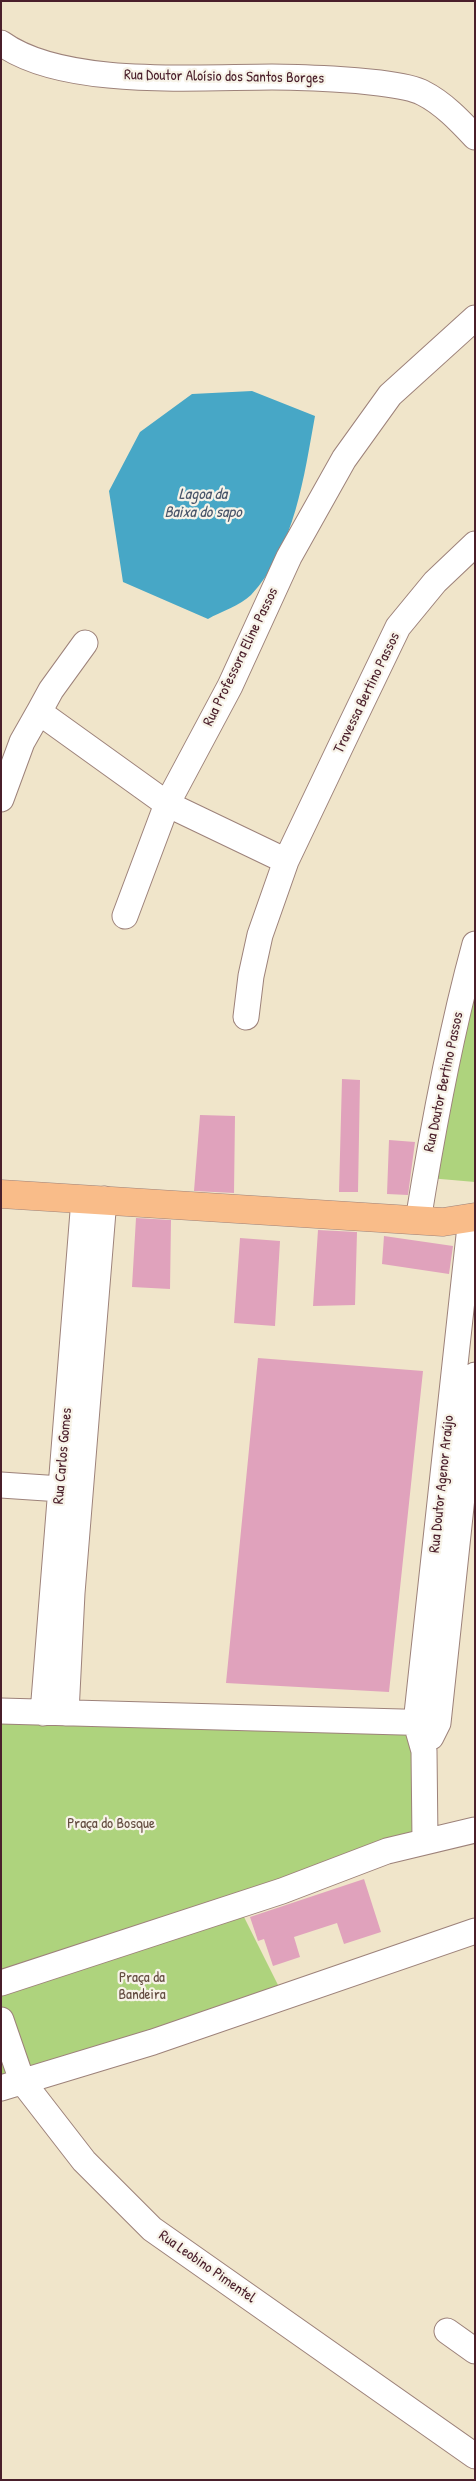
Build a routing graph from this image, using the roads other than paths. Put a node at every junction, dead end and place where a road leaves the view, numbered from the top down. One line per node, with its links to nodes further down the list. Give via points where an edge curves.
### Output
1 (1, 43): 2 (street, Rua Doutor Aloísio dos Santos Borges, via 52,66 97,74 182,79 274,77 360,80 422,92 456,117)
2 (475, 137)
3 (475, 318): 8 (street, Rua Professora Eline Passos, via 390,394 344,460 289,557 230,686)
4 (475, 544): 9 (street, Travessa Bertino Passos, via 435,582 398,627)
5 (85, 643): 6 (street)
6 (39, 712): 7 (street, via 22,742); 8 (street)
7 (1, 799)
8 (167, 804): 9 (street); 10 (street, Rua Professora Eline Passos)
9 (286, 861): 12 (street, Travessa Bertino Passos, via 260,935)
10 (125, 916)
11 (475, 944): 15 (street, Rua Doutor Bertino Passos, via 446,1058 433,1126)
12 (246, 1016)
13 (1, 1194): 14 (main road)
14 (94, 1199): 15 (main road); 19 (street, Rua Carlos Gomes)
15 (430, 1222): 16 (main road)
16 (472, 1226): 22 (street, Rua Doutor Agenor Araújo)
17 (475, 1375): 22 (street, Rua Doutor Agenor Araújo)
18 (1, 1485): 19 (street)
19 (71, 1490): 21 (street, Rua Carlos Gomes)
20 (1, 1711): 21 (street)
21 (54, 1713): 22 (street)
22 (427, 1723): 24 (street, Rua Doutor Agenor Araújo, via 424,1751)
23 (475, 1830): 24 (street)
24 (425, 1840): 26 (street)
25 (475, 1931): 28 (street, via 153,2042)
26 (1, 1983)
27 (1, 2020): 28 (street, Rua Leobino Pimentel)
28 (12, 2085): 31 (street, Rua Leobino Pimentel, via 152,2229)
29 (448, 2331): 30 (street)
30 (475, 2351)
31 (475, 2456)

